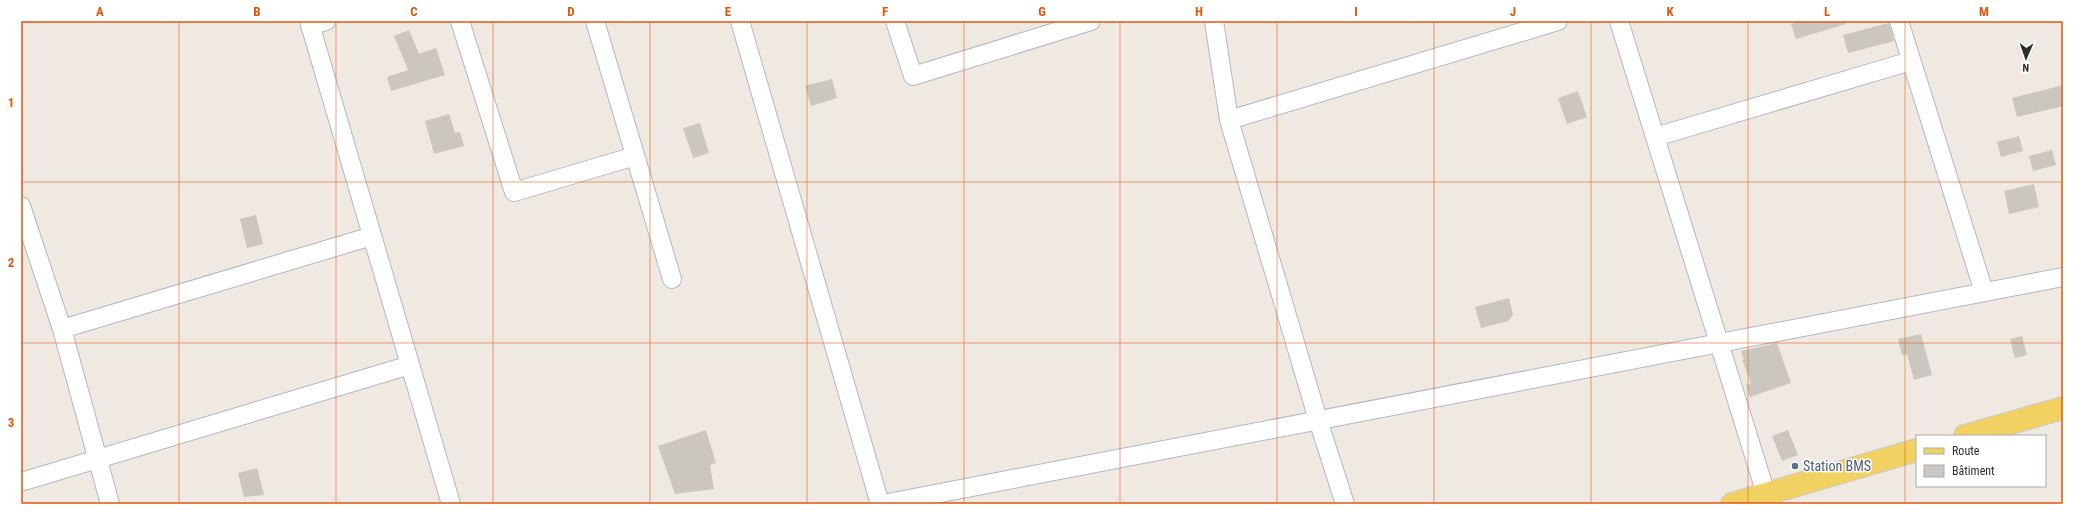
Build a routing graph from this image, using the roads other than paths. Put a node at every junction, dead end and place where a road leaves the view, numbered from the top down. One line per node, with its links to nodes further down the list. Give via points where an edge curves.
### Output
1 (460, 21): 14 (street, via 514,192)
2 (595, 21): 14 (street)
3 (740, 21): 32 (street)
4 (895, 21): 5 (street, via 913,76)
5 (1091, 21)
6 (1214, 21): 12 (street)
7 (1558, 21): 12 (street)
8 (1619, 21): 13 (street)
9 (1898, 21): 11 (street)
10 (315, 23): 16 (street)
11 (1911, 61): 13 (street); 19 (street)
12 (1229, 120): 24 (street)
13 (1655, 137): 21 (street)
14 (635, 156): 18 (street)
15 (21, 206): 20 (street)
16 (372, 236): 20 (street); 22 (street)
17 (2063, 277): 19 (street)
18 (672, 280)
19 (1984, 292): 21 (street)
20 (62, 329): 27 (street)
21 (1719, 343): 24 (street); 29 (street)
22 (410, 365): 27 (street); 31 (street)
23 (2063, 408): 25 (main road)
24 (1318, 420): 32 (street); 33 (street)
25 (1968, 435)
26 (1916, 450): 29 (main road)
27 (97, 458): 28 (street); 30 (street)
28 (21, 482)
29 (1766, 494): 34 (main road)
30 (110, 504)
31 (451, 504)
32 (881, 504)
33 (1345, 504)
34 (1732, 504)

